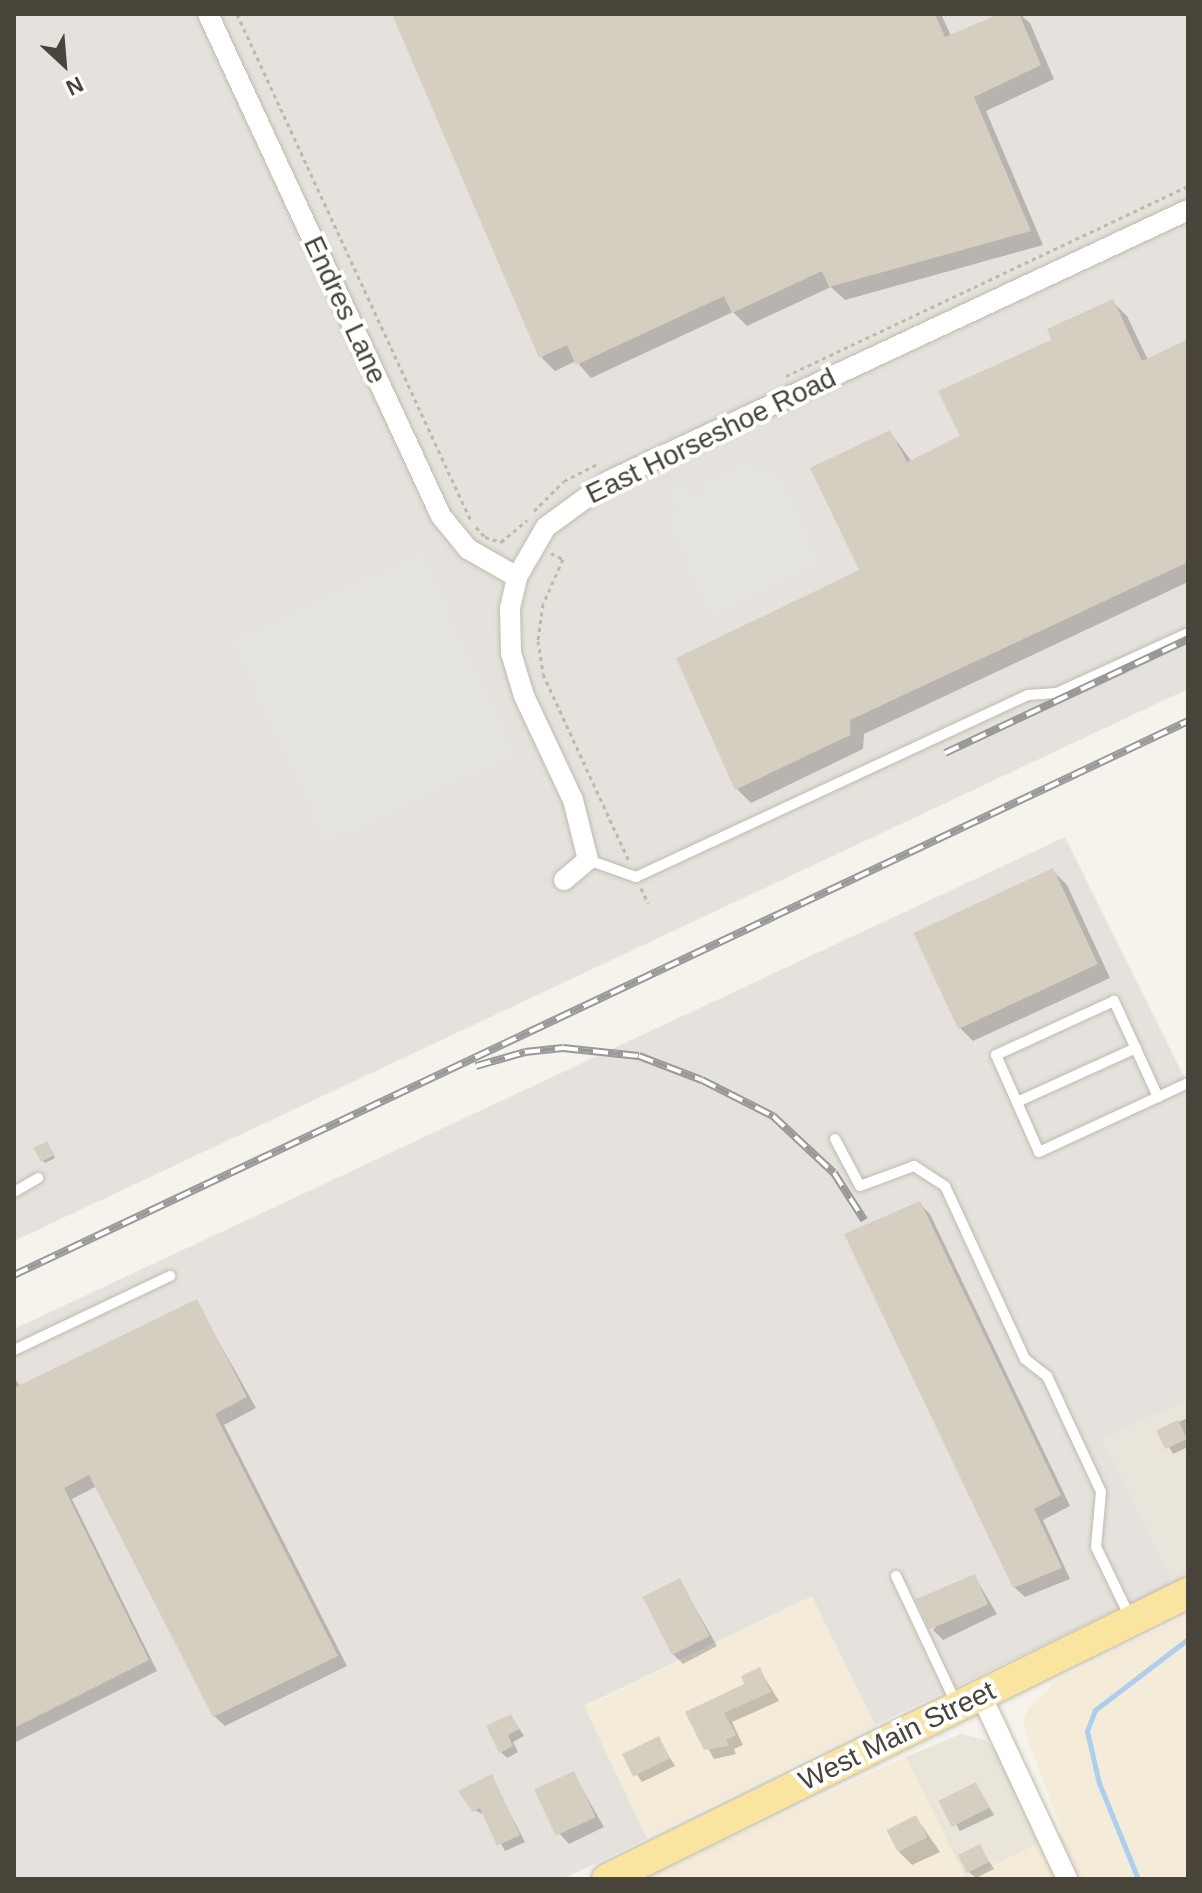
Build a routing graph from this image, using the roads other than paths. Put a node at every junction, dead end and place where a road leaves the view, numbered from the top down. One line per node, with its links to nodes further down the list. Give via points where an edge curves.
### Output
1 (208, 14): 3 (street, Endres Lane, via 441,516 468,549)
2 (1188, 210): 3 (street, East Horseshoe Road, via 609,481 575,501 536,544)
3 (517, 577): 5 (street, East Horseshoe Road, via 510,608 511,653 524,696 573,800)
4 (1188, 633): 5 (lane, via 1057,693 1028,695 636,877)
5 (588, 860): 6 (street)
6 (564, 880)
7 (1136, 1048): 9 (lane); 10 (lane); 10 (lane, via 1114,1001 996,1055)
8 (1188, 1083): 9 (lane)
9 (1158, 1097): 10 (lane, via 1039,1152)
10 (1017, 1102)
11 (835, 1139): 18 (lane, via 860,1186 914,1166 945,1186 1025,1359 1047,1376 1101,1492 1096,1547)
12 (38, 1178): 13 (lane)
13 (14, 1192)
14 (170, 1276): 15 (lane)
15 (14, 1350)
16 (896, 1576): 19 (lane)
17 (1188, 1593): 18 (main road, West Main Street)
18 (1131, 1621): 19 (main road, West Main Street)
19 (969, 1701): 20 (main road, West Main Street); 21 (street)
20 (607, 1879)
21 (1067, 1879)

